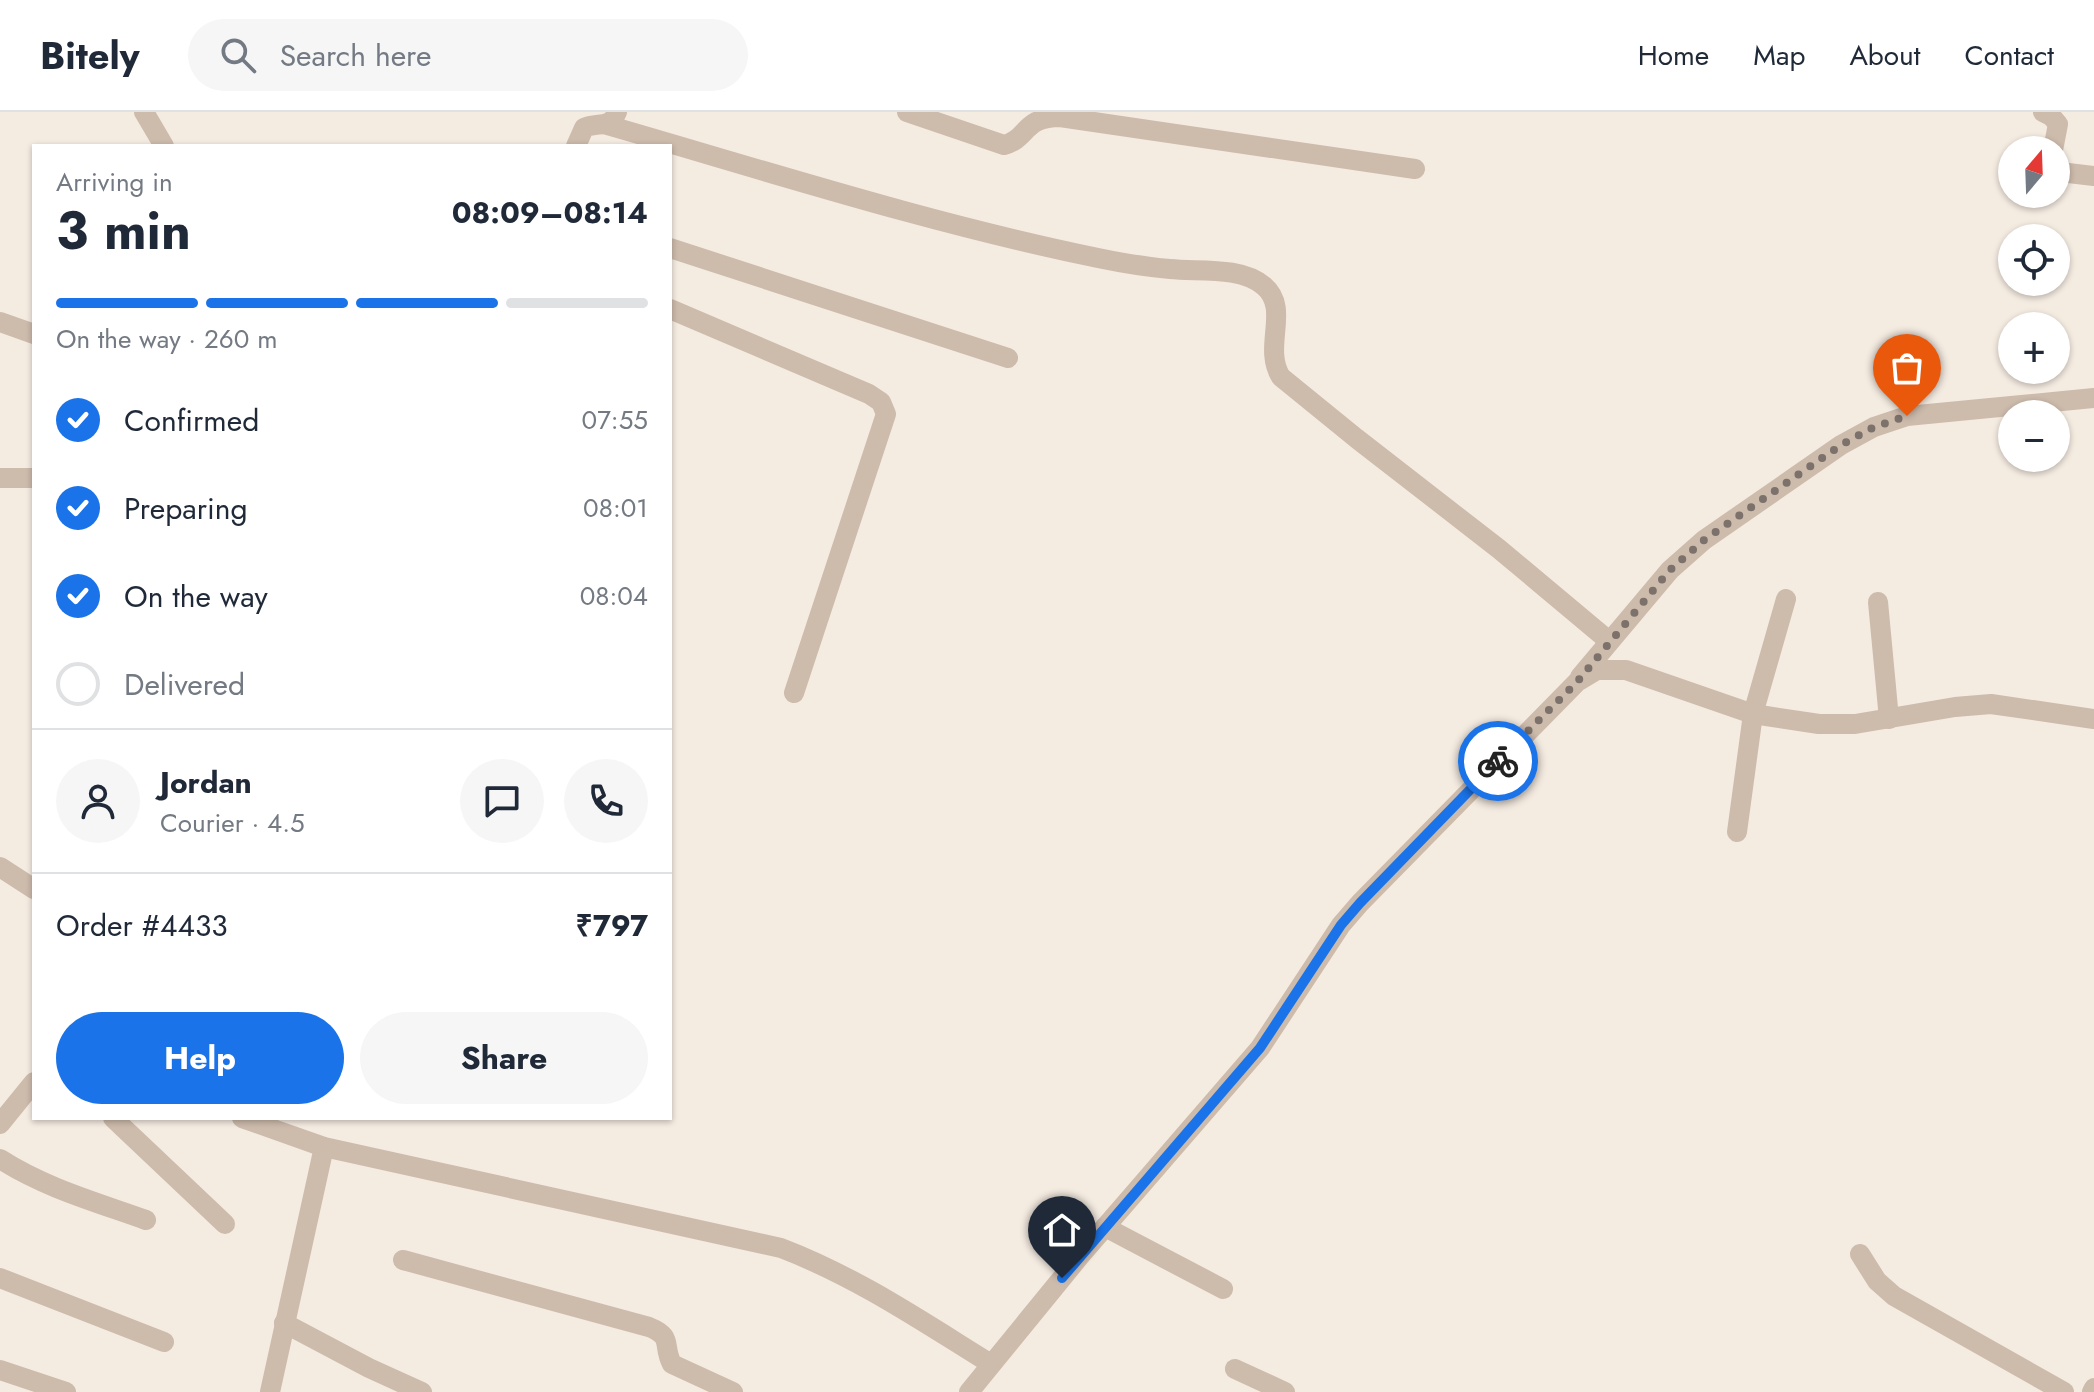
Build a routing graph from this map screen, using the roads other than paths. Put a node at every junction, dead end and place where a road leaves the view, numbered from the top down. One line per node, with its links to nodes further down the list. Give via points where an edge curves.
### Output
1 (144, 112): 6 (street)
2 (907, 112): 8 (street, via 1004,145 1036,121 1060,117)
3 (2043, 112): 5 (street, via 2058,124)
4 (612, 118): 7 (street, via 584,128); 21 (street, via 1004,239 1120,263 1233,273 1263,285 1274,297 1272,353 1281,377)
5 (2056, 136)
6 (163, 144)
7 (577, 144)
8 (1415, 169)
9 (2070, 172): 10 (street)
10 (2094, 176)
11 (672, 249): 15 (street)
12 (672, 310): 23 (street, via 869,394 886,414)
13 (0, 322): 14 (street)
14 (32, 333)
15 (1008, 358)
16 (2094, 398): 21 (street, via 1907,416 1874,427 1704,540 1670,570)
17 (0, 478): 18 (street)
18 (32, 478)
19 (1786, 599): 24 (street)
20 (1878, 602): 25 (street)
21 (1609, 641): 22 (street)
22 (1577, 682): 24 (street, via 1597,670 1626,670); 38 (street, via 1360,903 1260,1048)
23 (794, 693)
24 (1753, 714): 25 (street, via 1819,724); 27 (street)
25 (1889, 719): 26 (street, via 1991,704)
26 (2094, 719)
27 (1737, 832)
28 (0, 867): 29 (street)
29 (32, 888)
30 (32, 1084): 33 (street)
31 (115, 1120): 37 (street)
32 (248, 1120): 34 (street)
33 (0, 1124)
34 (324, 1147): 43 (street); 45 (street, via 781,1248 858,1282)
35 (0, 1159): 36 (street, via 24,1175)
36 (146, 1220)
37 (225, 1224)
38 (1105, 1227): 42 (street); 45 (street)
39 (1860, 1254): 54 (street, via 1884,1289)
40 (403, 1260): 51 (street, via 649,1327 666,1338 672,1364)
41 (0, 1278): 44 (street)
42 (1223, 1289)
43 (284, 1323): 49 (street); 50 (street)
44 (164, 1342)
45 (991, 1364): 52 (street)
46 (1235, 1369): 53 (street)
47 (0, 1370): 48 (street)
48 (66, 1392)
49 (270, 1392)
50 (422, 1392)
51 (733, 1392)
52 (969, 1392)
53 (1285, 1392)
54 (2064, 1392)

